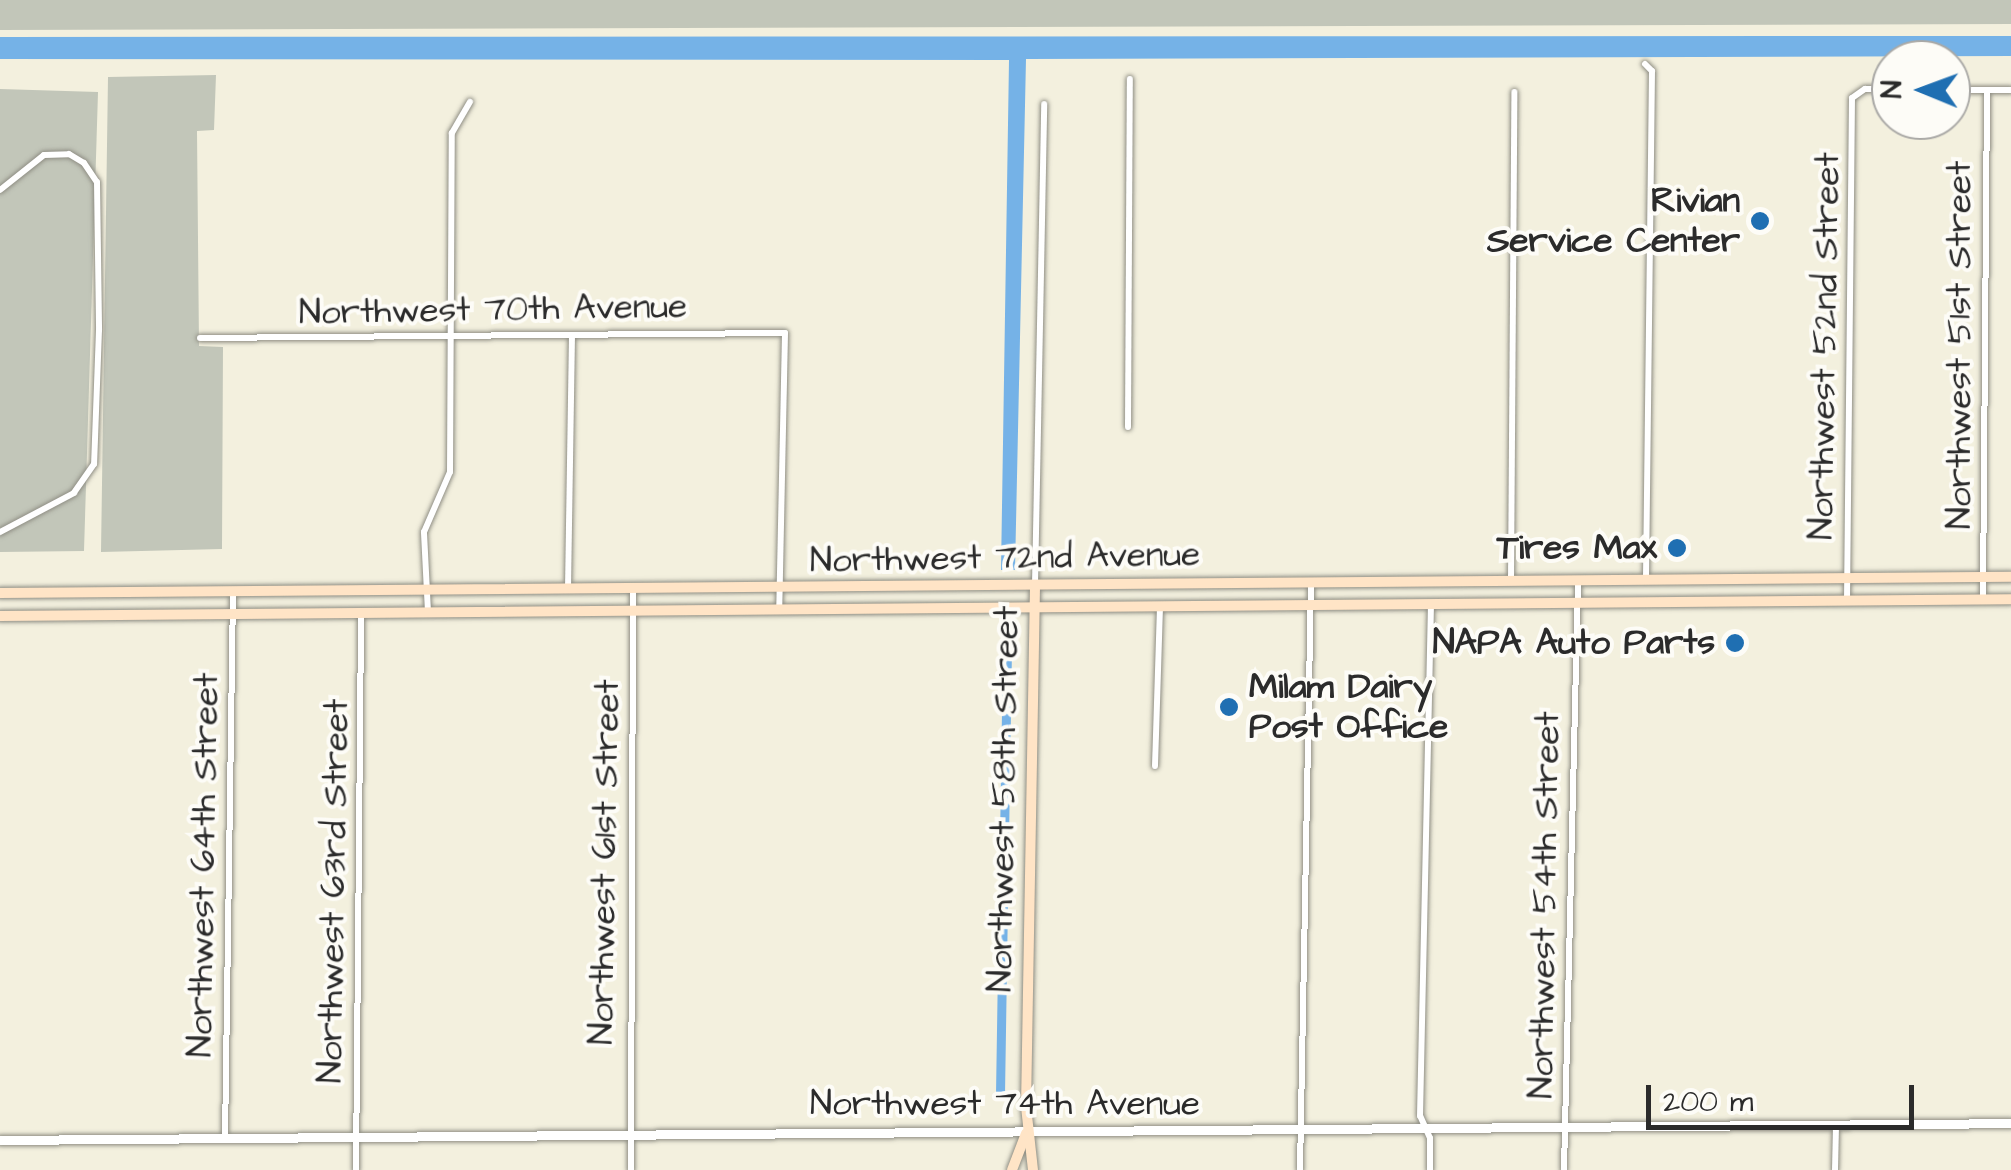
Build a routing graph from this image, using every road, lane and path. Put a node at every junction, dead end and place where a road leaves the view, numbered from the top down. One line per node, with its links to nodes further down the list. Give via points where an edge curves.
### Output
1 (1645, 64): 19 (street, via 1652,71)
2 (1130, 79): 14 (street)
3 (1971, 90): 4 (street)
4 (1987, 90): 5 (street); 16 (street, Northwest 51st Street)
5 (2011, 90)
6 (1871, 91): 18 (street, Northwest 52nd Street, via 1856,92)
7 (1514, 92): 20 (street)
8 (470, 102): 11 (street, via 452,133)
9 (1044, 104): 23 (street, Northwest 58th Street)
10 (0, 190): 15 (street, via 44,154 69,154 97,182 94,464 74,493)
11 (450, 335): 12 (street, Northwest 70th Avenue); 13 (street, Northwest 70th Avenue); 27 (street, via 450,472 426,525)
12 (572, 335): 24 (street, Northwest 70th Avenue, via 785,333); 26 (street)
13 (200, 338)
14 (1128, 427)
15 (0, 532)
16 (1983, 577): 17 (main road, Northwest 72nd Avenue); 18 (main road, Northwest 72nd Avenue); 32 (street, Northwest 51st Street)
17 (2011, 577)
18 (1847, 578): 19 (main road, Northwest 72nd Avenue); 31 (street, Northwest 52nd Street)
19 (1646, 580): 21 (main road, Northwest 72nd Avenue)
20 (1511, 581): 21 (main road, Northwest 72nd Avenue); 22 (main road, Northwest 72nd Avenue)
21 (1578, 581): 33 (street, Northwest 54th Street)
22 (1311, 583): 23 (main road, Northwest 72nd Avenue); 35 (street)
23 (1035, 585): 24 (main road, Northwest 72nd Avenue); 37 (main road, Northwest 58th Street)
24 (781, 588): 25 (main road, Northwest 72nd Avenue); 38 (street)
25 (633, 589): 26 (main road, Northwest 72nd Avenue); 39 (street, Northwest 61st Street)
26 (568, 590): 27 (main road, Northwest 72nd Avenue)
27 (425, 591): 28 (main road, Northwest 72nd Avenue); 41 (street)
28 (233, 592): 29 (main road, Northwest 72nd Avenue); 42 (street, Northwest 64th Street)
29 (0, 593)
30 (2011, 599): 32 (main road, Northwest 72nd Avenue)
31 (1847, 600): 32 (main road, Northwest 72nd Avenue); 33 (main road, Northwest 72nd Avenue)
32 (1983, 600)
33 (1578, 602): 34 (main road, Northwest 72nd Avenue); 47 (street, Northwest 54th Street)
34 (1432, 604): 35 (main road, Northwest 72nd Avenue); 48 (street)
35 (1310, 605): 36 (main road, Northwest 72nd Avenue); 49 (street)
36 (1160, 606): 37 (main road, Northwest 72nd Avenue); 44 (street)
37 (1034, 608): 38 (main road, Northwest 72nd Avenue); 50 (main road, Northwest 58th Street)
38 (779, 609): 39 (main road, Northwest 72nd Avenue)
39 (632, 611): 41 (main road, Northwest 72nd Avenue); 51 (street, Northwest 61st Street)
40 (362, 612): 41 (main road, Northwest 72nd Avenue); 42 (main road, Northwest 72nd Avenue); 52 (street, Northwest 63rd Street)
41 (428, 612)
42 (233, 614): 43 (main road, Northwest 72nd Avenue); 53 (street, Northwest 64th Street)
43 (0, 616)
44 (1156, 766)
45 (2011, 1124): 46 (street, Northwest 74th Avenue)
46 (1836, 1126): 47 (street, Northwest 74th Avenue); 62 (street)
47 (1564, 1127): 48 (street, Northwest 74th Avenue); 61 (street, Northwest 54th Street)
48 (1425, 1128): 49 (street, Northwest 74th Avenue); 60 (street)
49 (1300, 1130): 50 (street, Northwest 74th Avenue); 59 (street)
50 (1026, 1134): 51 (street, Northwest 74th Avenue); 57 (main road, Northwest 58th Street); 58 (main road, Northwest 58th Street)
51 (627, 1135): 52 (street, Northwest 74th Avenue); 56 (street, Northwest 61st Street)
52 (356, 1136): 53 (street, Northwest 74th Avenue); 55 (street, Northwest 63rd Street)
53 (226, 1138): 54 (street, Northwest 74th Avenue)
54 (0, 1140)
55 (356, 1170)
56 (632, 1170)
57 (1012, 1170)
58 (1033, 1170)
59 (1300, 1170)
60 (1430, 1170)
61 (1564, 1170)
62 (1834, 1170)

